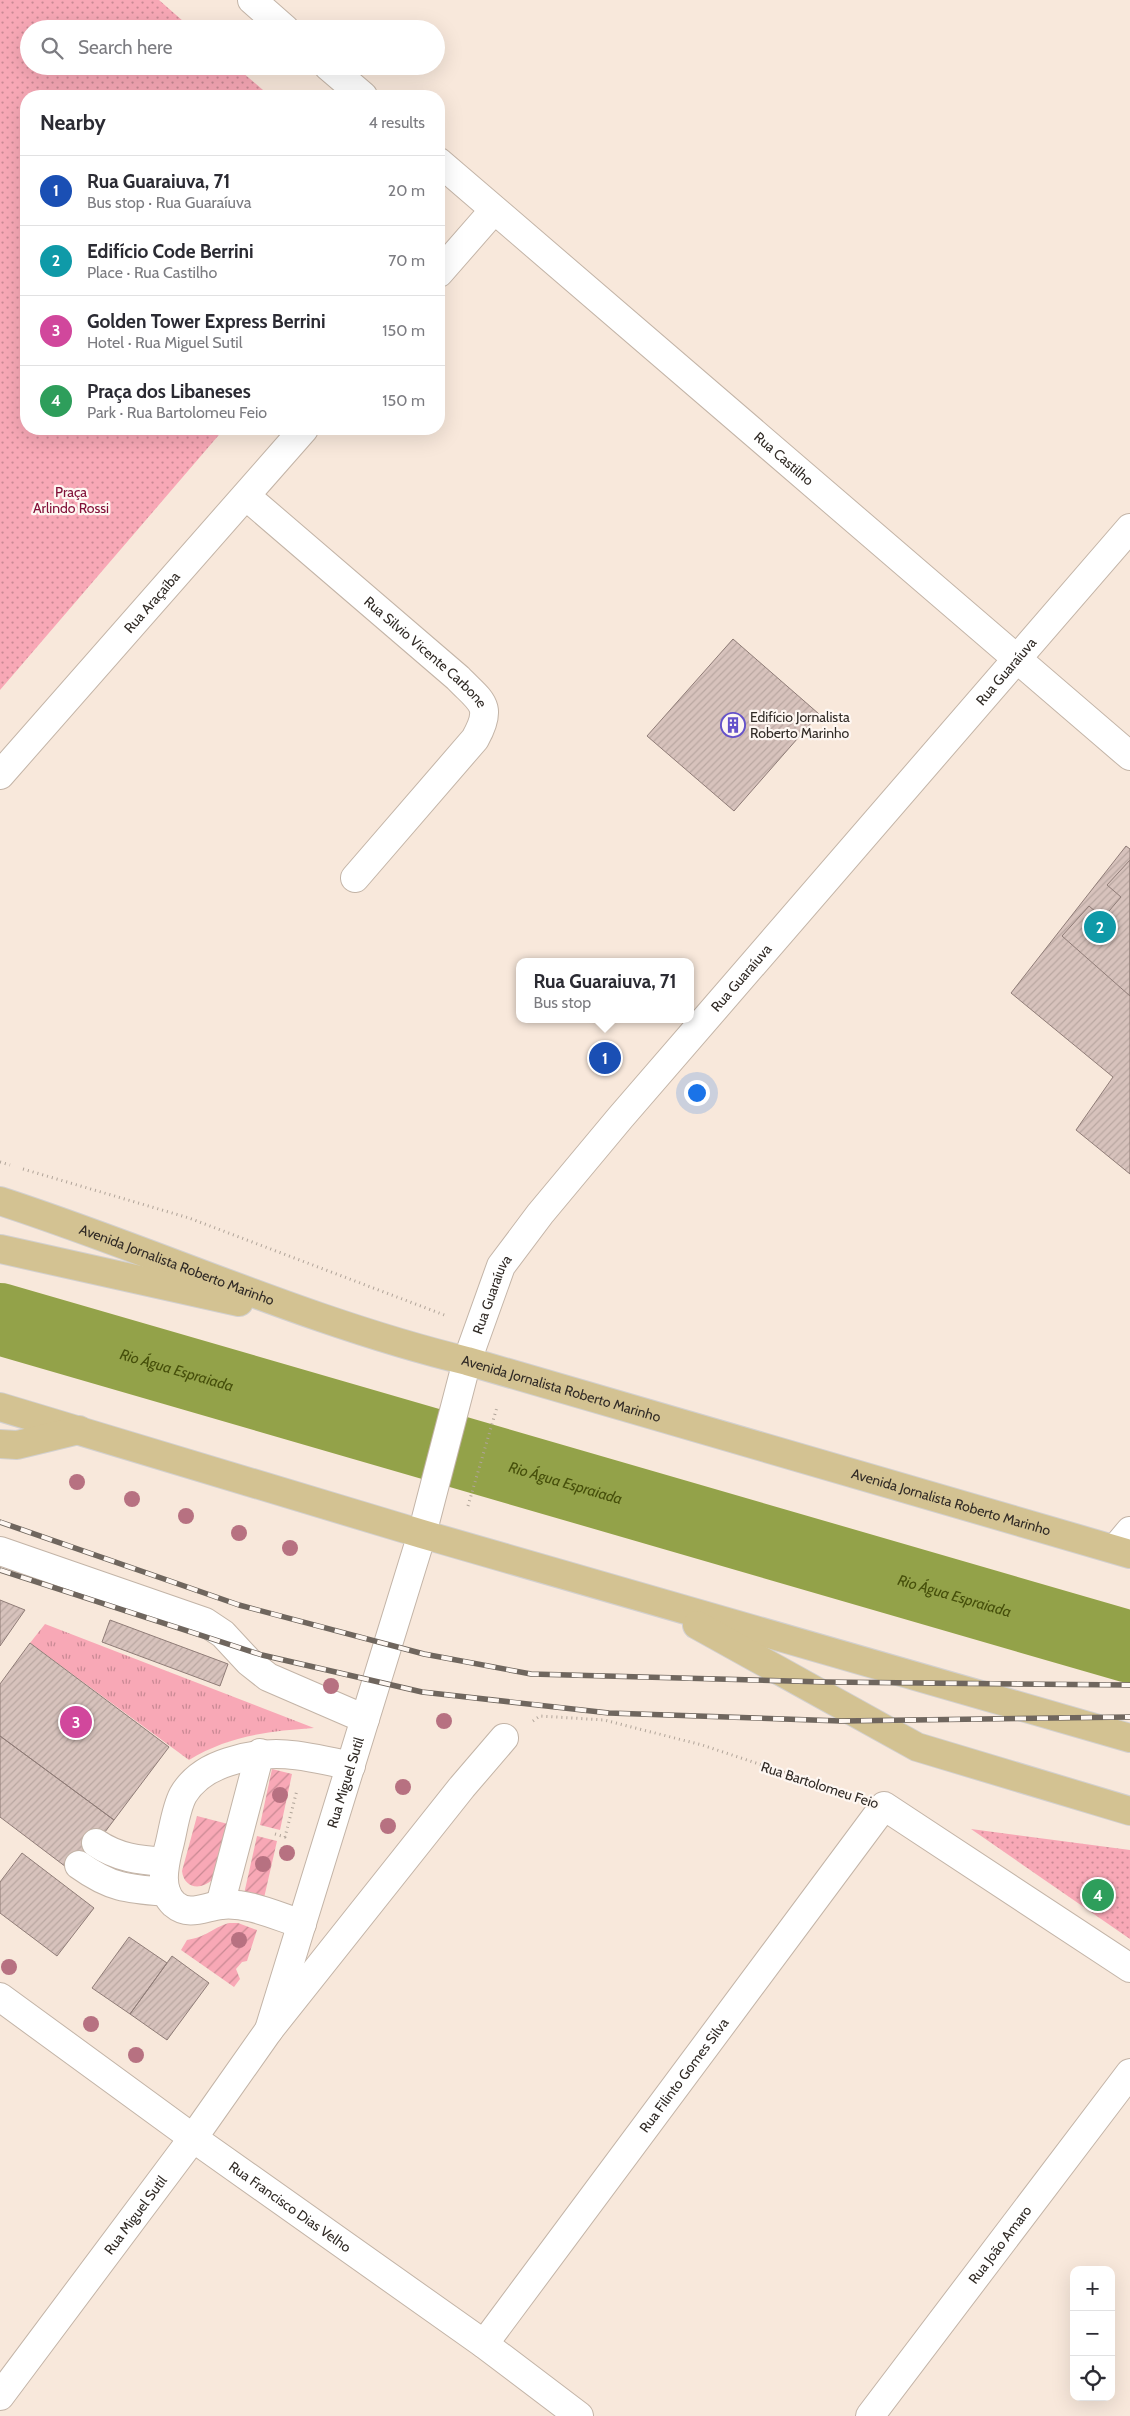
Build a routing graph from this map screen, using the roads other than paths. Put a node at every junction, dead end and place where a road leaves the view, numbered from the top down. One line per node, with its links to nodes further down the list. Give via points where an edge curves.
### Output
1 (252, 0): 2 (street)
2 (275, 20)
3 (338, 75): 4 (street)
4 (356, 90)
5 (445, 167): 6 (street, Rua Castilho)
6 (494, 210): 7 (street); 11 (street, Rua Castilho)
7 (445, 267)
8 (299, 435): 9 (street, Rua Araçaíba)
9 (246, 496): 13 (street, Rua Araçaíba); 14 (street, Rua Silvio Vicente Carbone, via 458,678 486,713 475,738)
10 (1130, 528): 11 (street, Rua Guaraíuva)
11 (1016, 659): 12 (street, Rua Castilho); 18 (street, Rua Guaraíuva, via 540,1214 501,1266)
12 (1130, 756)
13 (0, 775)
14 (356, 878)
15 (0, 1201): 17 (main road, Avenida Jornalista Roberto Marinho)
16 (0, 1249): 17 (main road)
17 (333, 1323): 18 (main road, Avenida Jornalista Roberto Marinho)
18 (467, 1361): 22 (street, Rua Guaraíuva); 23 (main road, Avenida Jornalista Roberto Marinho)
19 (0, 1407): 20 (main road)
20 (80, 1430): 21 (main road, via 17,1445); 22 (main road)
21 (0, 1444)
22 (422, 1534): 25 (main road); 26 (street, Rua Miguel Sutil)
23 (1125, 1544)
24 (0, 1551): 26 (street, via 205,1622 223,1634 268,1677)
25 (654, 1601): 28 (main road); 32 (main road, via 918,1747)
26 (365, 1719): 30 (street, Rua Miguel Sutil)
27 (504, 1738): 41 (street, Rua Miguel Sutil)
28 (1130, 1738)
29 (260, 1753): 30 (street, via 279,1752); 34 (street, via 212,1767 190,1783 182,1797); 37 (street)
30 (350, 1766): 38 (street, Rua Miguel Sutil)
31 (884, 1806): 39 (street, Rua Bartolomeu Feio); 44 (street, Rua Filinto Gomes Silva)
32 (1130, 1811)
33 (96, 1842): 34 (street, via 110,1853 129,1859)
34 (165, 1862): 36 (street)
35 (80, 1865): 36 (street, via 100,1880 124,1888)
36 (166, 1892): 37 (street, via 174,1904 187,1911)
37 (220, 1905): 38 (street, via 246,1906)
38 (302, 1924): 41 (street, Rua Miguel Sutil)
39 (1130, 1968)
40 (0, 1997): 43 (street, Rua Francisco Dias Velho)
41 (269, 2030): 43 (street, Rua Miguel Sutil)
42 (1130, 2073): 47 (street, Rua João Amaro)
43 (193, 2138): 44 (street, Rua Francisco Dias Velho); 45 (street, Rua Miguel Sutil)
44 (484, 2344): 46 (street, Rua Francisco Dias Velho)
45 (0, 2396)
46 (579, 2416)
47 (870, 2416)

